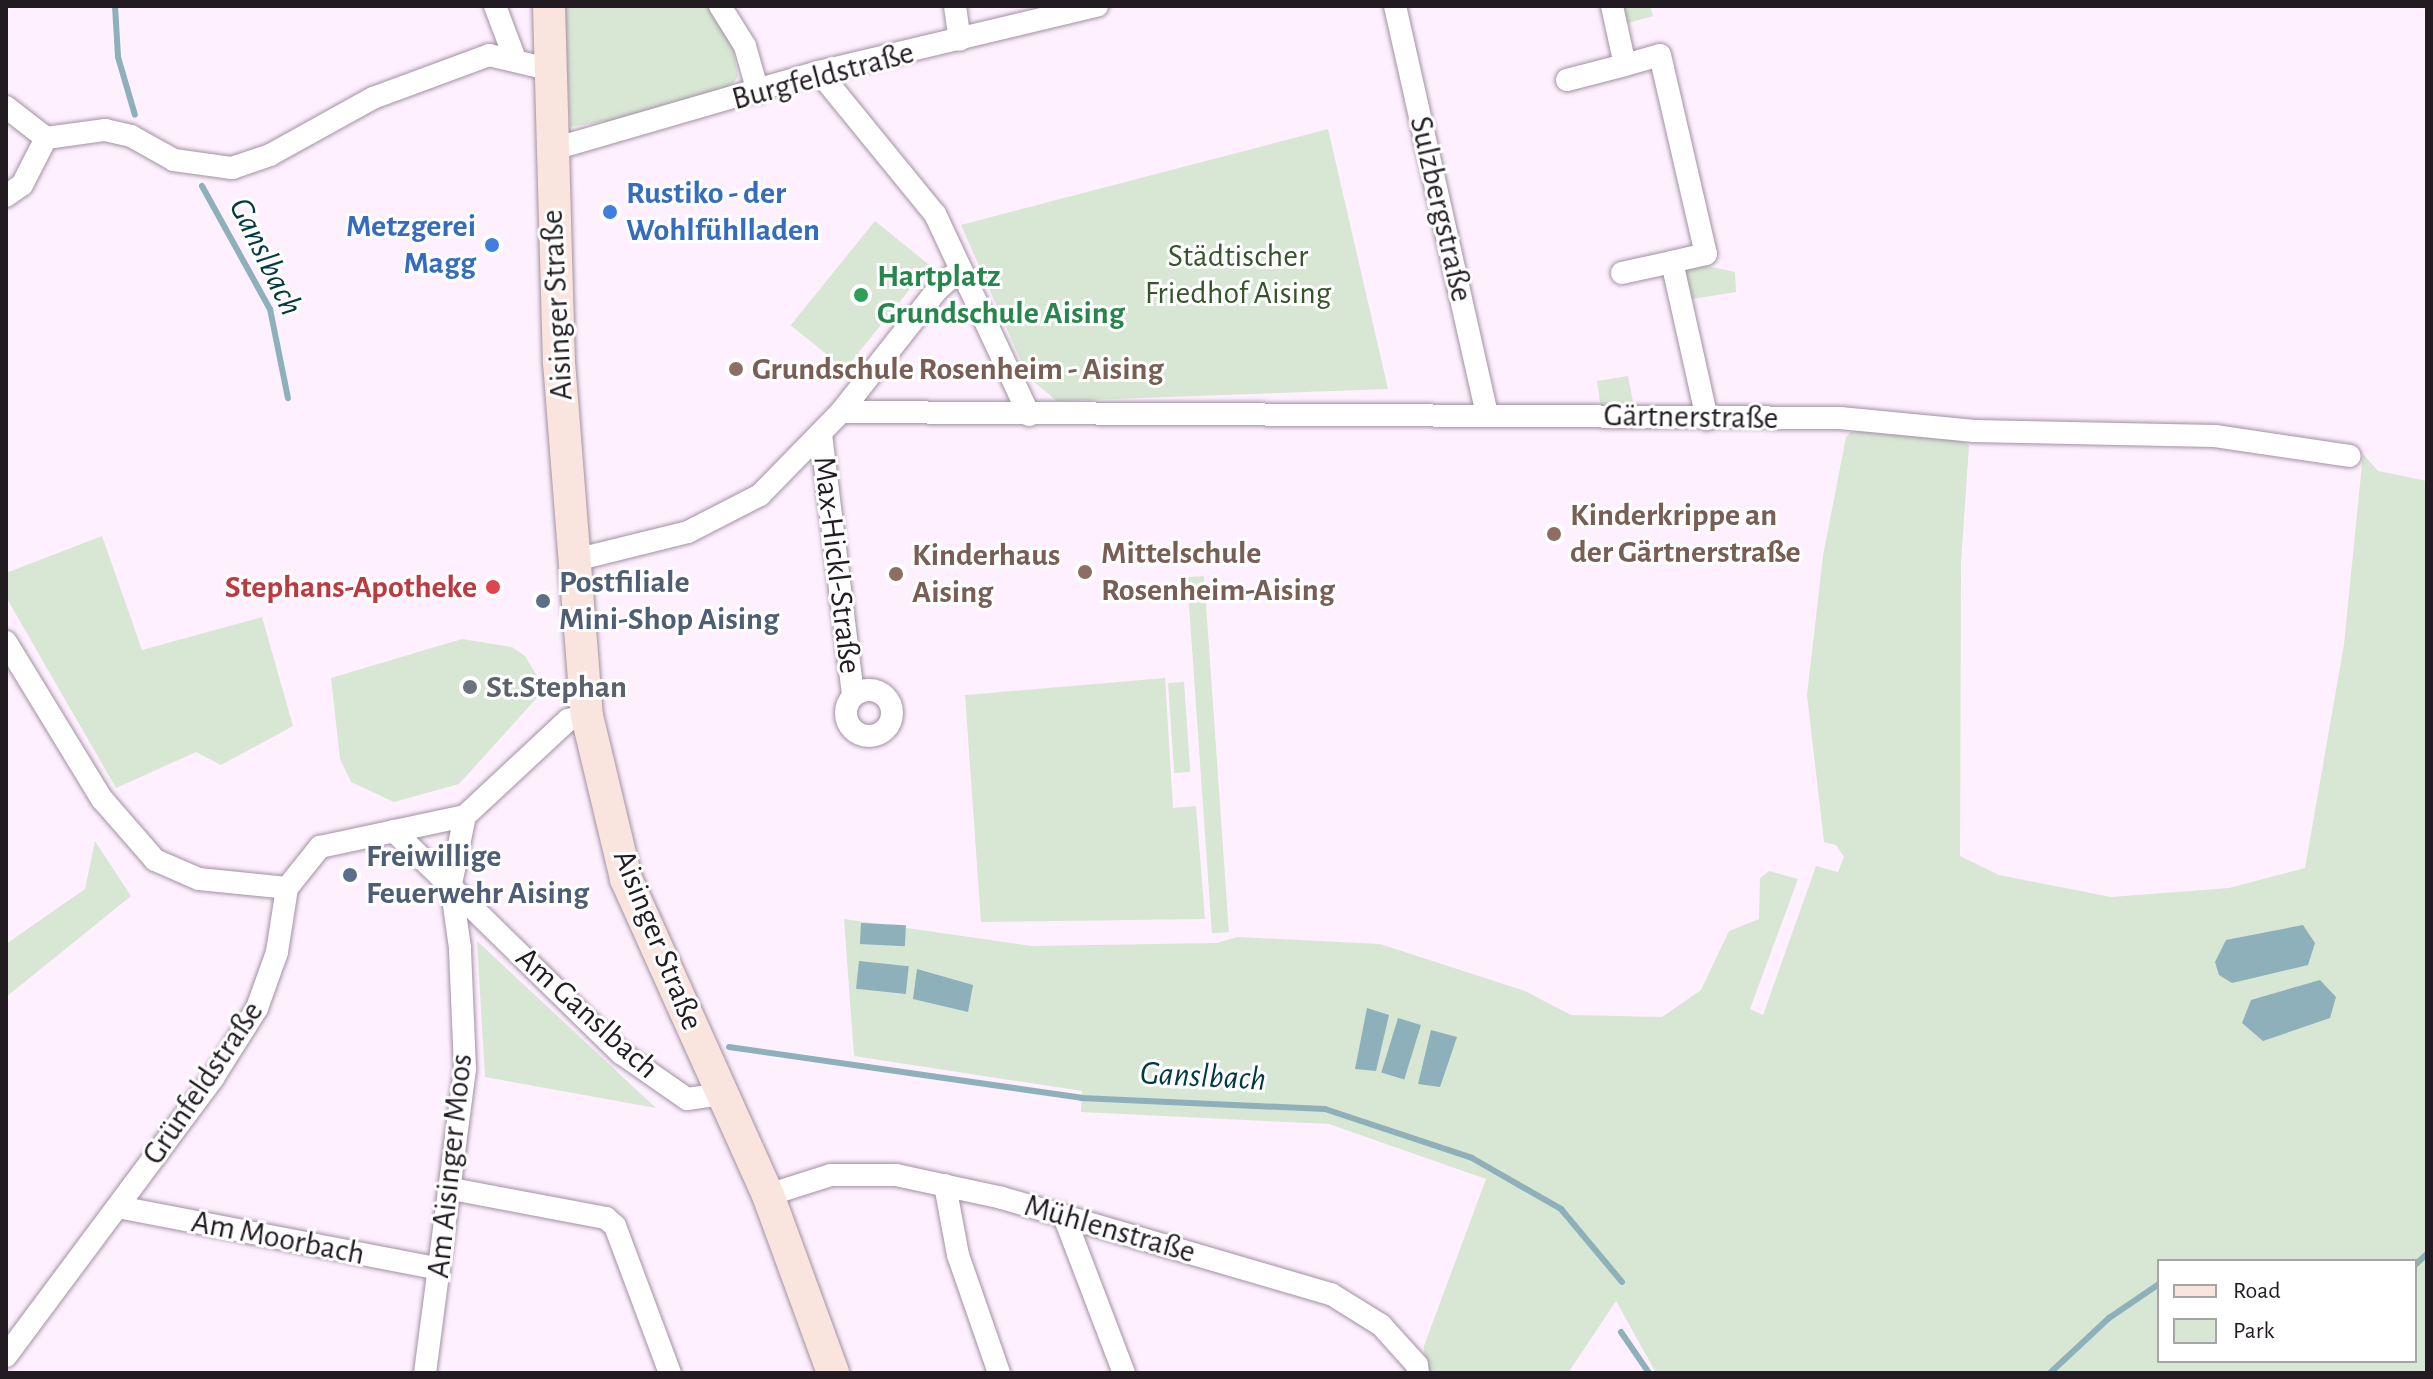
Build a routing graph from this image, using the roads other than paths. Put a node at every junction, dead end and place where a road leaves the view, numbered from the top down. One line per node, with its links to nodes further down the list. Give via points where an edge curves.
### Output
1 (495, 6): 9 (street)
2 (549, 6): 11 (main road, Aisinger Straße)
3 (720, 6): 14 (street, via 745,46)
4 (955, 6): 8 (street)
5 (1097, 6): 8 (street, Burgfeldstraße)
6 (1395, 6): 23 (street, Sulzbergstraße)
7 (1612, 6): 10 (street)
8 (960, 40): 12 (street, Burgfeldstraße)
9 (515, 59): 11 (street); 16 (street, via 489,55 373,98 270,155 232,168 174,160 131,136 105,130)
10 (1625, 65): 13 (street); 19 (street, via 1660,55 1706,254)
11 (548, 69): 17 (main road, Aisinger Straße)
12 (819, 72): 14 (street, Burgfeldstraße); 20 (street, via 935,214)
13 (1567, 80)
14 (758, 92): 17 (street, Burgfeldstraße)
15 (6, 107): 16 (street)
16 (46, 138): 18 (street, via 22,185)
17 (550, 150): 28 (main road, Aisinger Straße)
18 (6, 196)
19 (1672, 262): 21 (street); 25 (street)
20 (960, 269): 22 (street, Max-Hickl-Straße, via 937,290); 24 (street)
21 (1622, 273)
22 (841, 412): 24 (street, Gärtnerstraße); 26 (street, Max-Hickl-Straße)
23 (1487, 413): 24 (street, Gärtnerstraße); 25 (street, Gärtnerstraße)
24 (1029, 415)
25 (1707, 419): 27 (street, Gärtnerstraße, via 1840,418 1974,431 2215,436)
26 (821, 434): 28 (street, Max-Hickl-Straße, via 760,495 715,522); 30 (street, Max-Hickl-Straße)
27 (2350, 456)
28 (575, 560): 31 (main road, Aisinger Straße)
29 (6, 642): 35 (street, via 102,799 155,860 199,879)
30 (853, 696)
31 (587, 716): 32 (street, via 568,720); 36 (main road, Aisinger Straße, via 626,879)
32 (465, 816): 33 (street, Grünfeldstraße); 34 (street, Am Aisinger Moos)
33 (394, 831): 34 (street, Am Ganslbach); 35 (street, Grünfeldstraße, via 320,847)
34 (451, 884): 36 (street, Am Ganslbach, via 621,1053 687,1099); 38 (street, Am Aisinger Moos, via 460,948 465,1069)
35 (287, 888): 40 (street, Grünfeldstraße, via 277,952 257,1008)
36 (724, 1094): 39 (main road, Aisinger Straße)
37 (945, 1185): 39 (street, Mühlenstraße, via 896,1175 831,1175); 41 (street, Mühlenstraße); 47 (street, via 958,1255)
38 (452, 1189): 42 (street, Am Aisinger Moos); 45 (street, via 606,1218 615,1226)
39 (768, 1195): 46 (main road, Aisinger Straße)
40 (118, 1207): 42 (street, Am Moorbach); 43 (street, Grünfeldstraße)
41 (1064, 1216): 48 (street); 49 (street, Mühlenstraße, via 1331,1294 1381,1325)
42 (439, 1269): 44 (street, Am Aisinger Moos)
43 (6, 1356)
44 (425, 1373)
45 (670, 1373)
46 (833, 1373)
47 (999, 1373)
48 (1124, 1373)
49 (1418, 1373)

